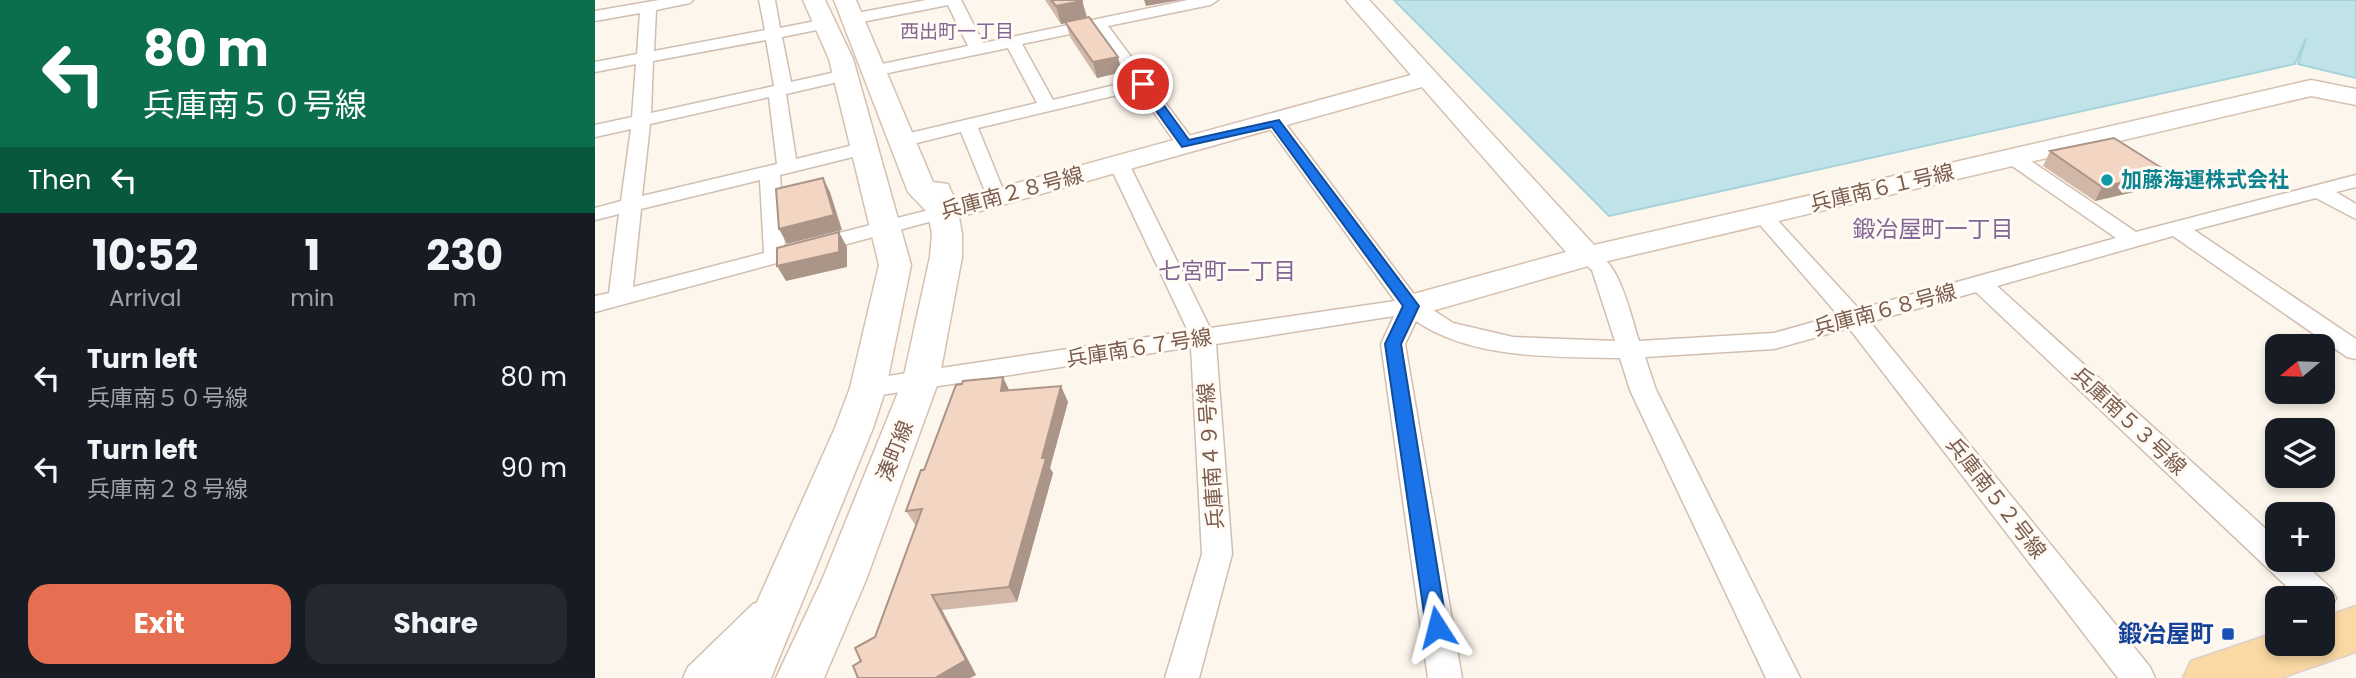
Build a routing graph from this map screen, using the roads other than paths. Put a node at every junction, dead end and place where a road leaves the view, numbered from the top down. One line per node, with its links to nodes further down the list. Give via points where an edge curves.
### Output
1 (685, 0): 6 (street)
2 (767, 0): 10 (street)
3 (951, 0): 7 (street); 12 (street)
4 (1210, 0): 9 (street)
5 (1357, 0): 16 (street)
6 (642, 5): 8 (street); 13 (street)
7 (841, 8): 10 (street); 15 (street); 17 (street, 湊町線)
8 (595, 16)
9 (1098, 24): 11 (street); 18 (street)
10 (773, 34): 13 (street); 19 (street, via 783,86)
11 (1013, 43): 12 (street); 21 (street)
12 (978, 50): 17 (street)
13 (646, 58): 14 (street); 22 (street)
14 (595, 67)
15 (845, 75): 19 (street); 28 (street)
16 (1427, 78): 23 (street, 兵庫南２８号線); 43 (street)
17 (886, 83): 26 (street, 湊町線); 36 (street, 湊町線, via 923,192); 40 (street, 湊町線, via 886,133 909,196)
18 (1143, 84): 21 (street); 27 (street)
19 (779, 90): 22 (street); 31 (street)
20 (2356, 97): 29 (street, 兵庫南６１号線, via 2311,88)
21 (1047, 106): 24 (street)
22 (641, 121): 25 (street); 35 (street)
23 (1275, 122): 27 (street, 兵庫南２８号線); 48 (street, 兵庫南６８号線)
24 (967, 124): 26 (street); 34 (street)
25 (595, 131)
26 (917, 137): 36 (street, 湊町線)
27 (1186, 144): 30 (street, 兵庫南２８号線)
28 (866, 148): 31 (street); 40 (street)
29 (2012, 158): 39 (street, 兵庫南６１号線); 42 (street)
30 (1119, 164): 34 (street, 兵庫南２８号線); 50 (street, 兵庫南４９号線)
31 (778, 169): 35 (street); 44 (street)
32 (2356, 181): 33 (street, 兵庫南６８号線)
33 (2319, 191): 37 (street); 41 (street, 兵庫南６８号線)
34 (996, 197): 36 (street, 兵庫南２８号線)
35 (630, 205): 38 (street); 46 (street)
36 (944, 212): 40 (street, 兵庫南２８号線); 53 (street, 湊町線, via 946,257)
37 (2356, 213)
38 (595, 214)
39 (1762, 215): 43 (street, 兵庫南６１号線); 49 (street, 兵庫南５２号線)
40 (885, 227): 44 (street, 兵庫南２８号線); 54 (street, via 895,265)
41 (2177, 229): 42 (street, 兵庫南６８号線); 52 (street)
42 (2133, 240): 45 (street, 兵庫南６８号線)
43 (1587, 256): 48 (street, 兵庫南６１号線); 51 (street, via 1602,267)
44 (775, 257): 46 (street, 兵庫南２８号線)
45 (1982, 284): 49 (street, 兵庫南６８号線); 55 (street, 兵庫南５３号線)
46 (620, 298): 47 (street, 兵庫南２８号線)
47 (595, 303)
48 (1411, 306): 50 (street, 兵庫南６７号線); 51 (street, 兵庫南６８号線, via 1445,329 1513,345); 64 (street, via 1393,344)
49 (1854, 318): 51 (street, 兵庫南６８号線, via 1773,341); 66 (street, 兵庫南５２号線)
50 (1203, 338): 53 (street, 兵庫南６７号線); 63 (street, 兵庫南４９号線, via 1217,554)
51 (1629, 350): 65 (street, via 1643,390)
52 (2356, 351)
53 (921, 380): 54 (street, 兵庫南６７号線); 62 (street, 湊町線, via 844,580)
54 (868, 388): 58 (street)
55 (2265, 547)
56 (2289, 572): 57 (street, 兵庫南５３号線)
57 (2300, 586)
58 (781, 597): 60 (street); 61 (street)
59 (2265, 653): 67 (main road)
60 (700, 678)
61 (747, 678)
62 (800, 678)
63 (1182, 678)
64 (1445, 678)
65 (1783, 678)
66 (2138, 678)
67 (2210, 678)

